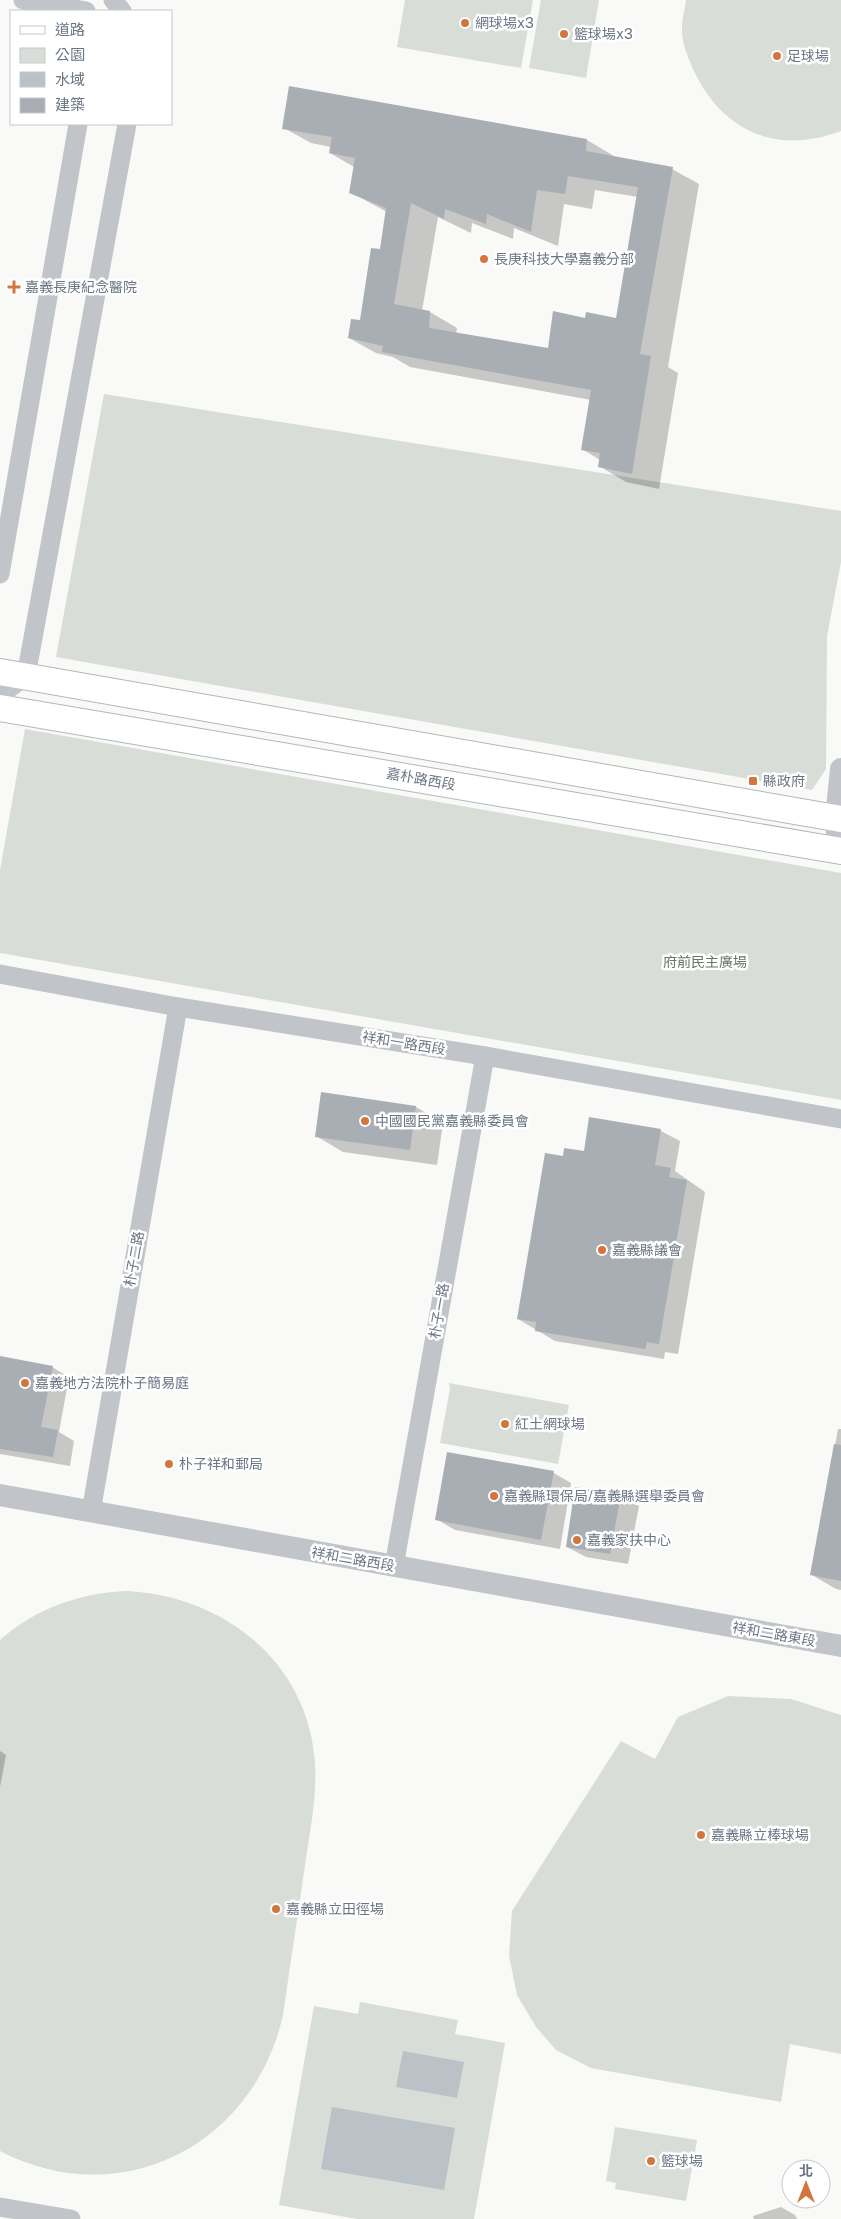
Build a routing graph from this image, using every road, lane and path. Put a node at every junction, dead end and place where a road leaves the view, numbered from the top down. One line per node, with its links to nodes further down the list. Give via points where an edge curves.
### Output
1 (23, 0): 3 (street)
2 (113, 0): 4 (street)
3 (80, 10)
4 (121, 10)
5 (78, 125): 7 (street)
6 (127, 125): 9 (street)
7 (0, 574)
8 (0, 672): 9 (main road)
9 (26, 676): 10 (street); 13 (main road)
10 (0, 695)
11 (0, 708): 14 (main road, 嘉朴路西段)
12 (841, 769): 13 (street)
13 (839, 818): 14 (street)
14 (840, 851)
15 (0, 974): 16 (street, 祥和一路西段)
16 (178, 1007): 17 (street, 祥和一路西段); 20 (street, 朴子二路)
17 (485, 1056): 18 (street, 祥和一路西段); 21 (street, 朴子一路)
18 (841, 1119)
19 (0, 1495): 20 (street, 祥和二路西段)
20 (91, 1512): 21 (street, 祥和二路西段)
21 (394, 1566): 22 (street, 祥和二路西段)
22 (706, 1623): 23 (street, 祥和二路東段)
23 (841, 1646)
24 (0, 2207): 25 (street)
25 (71, 2219)

